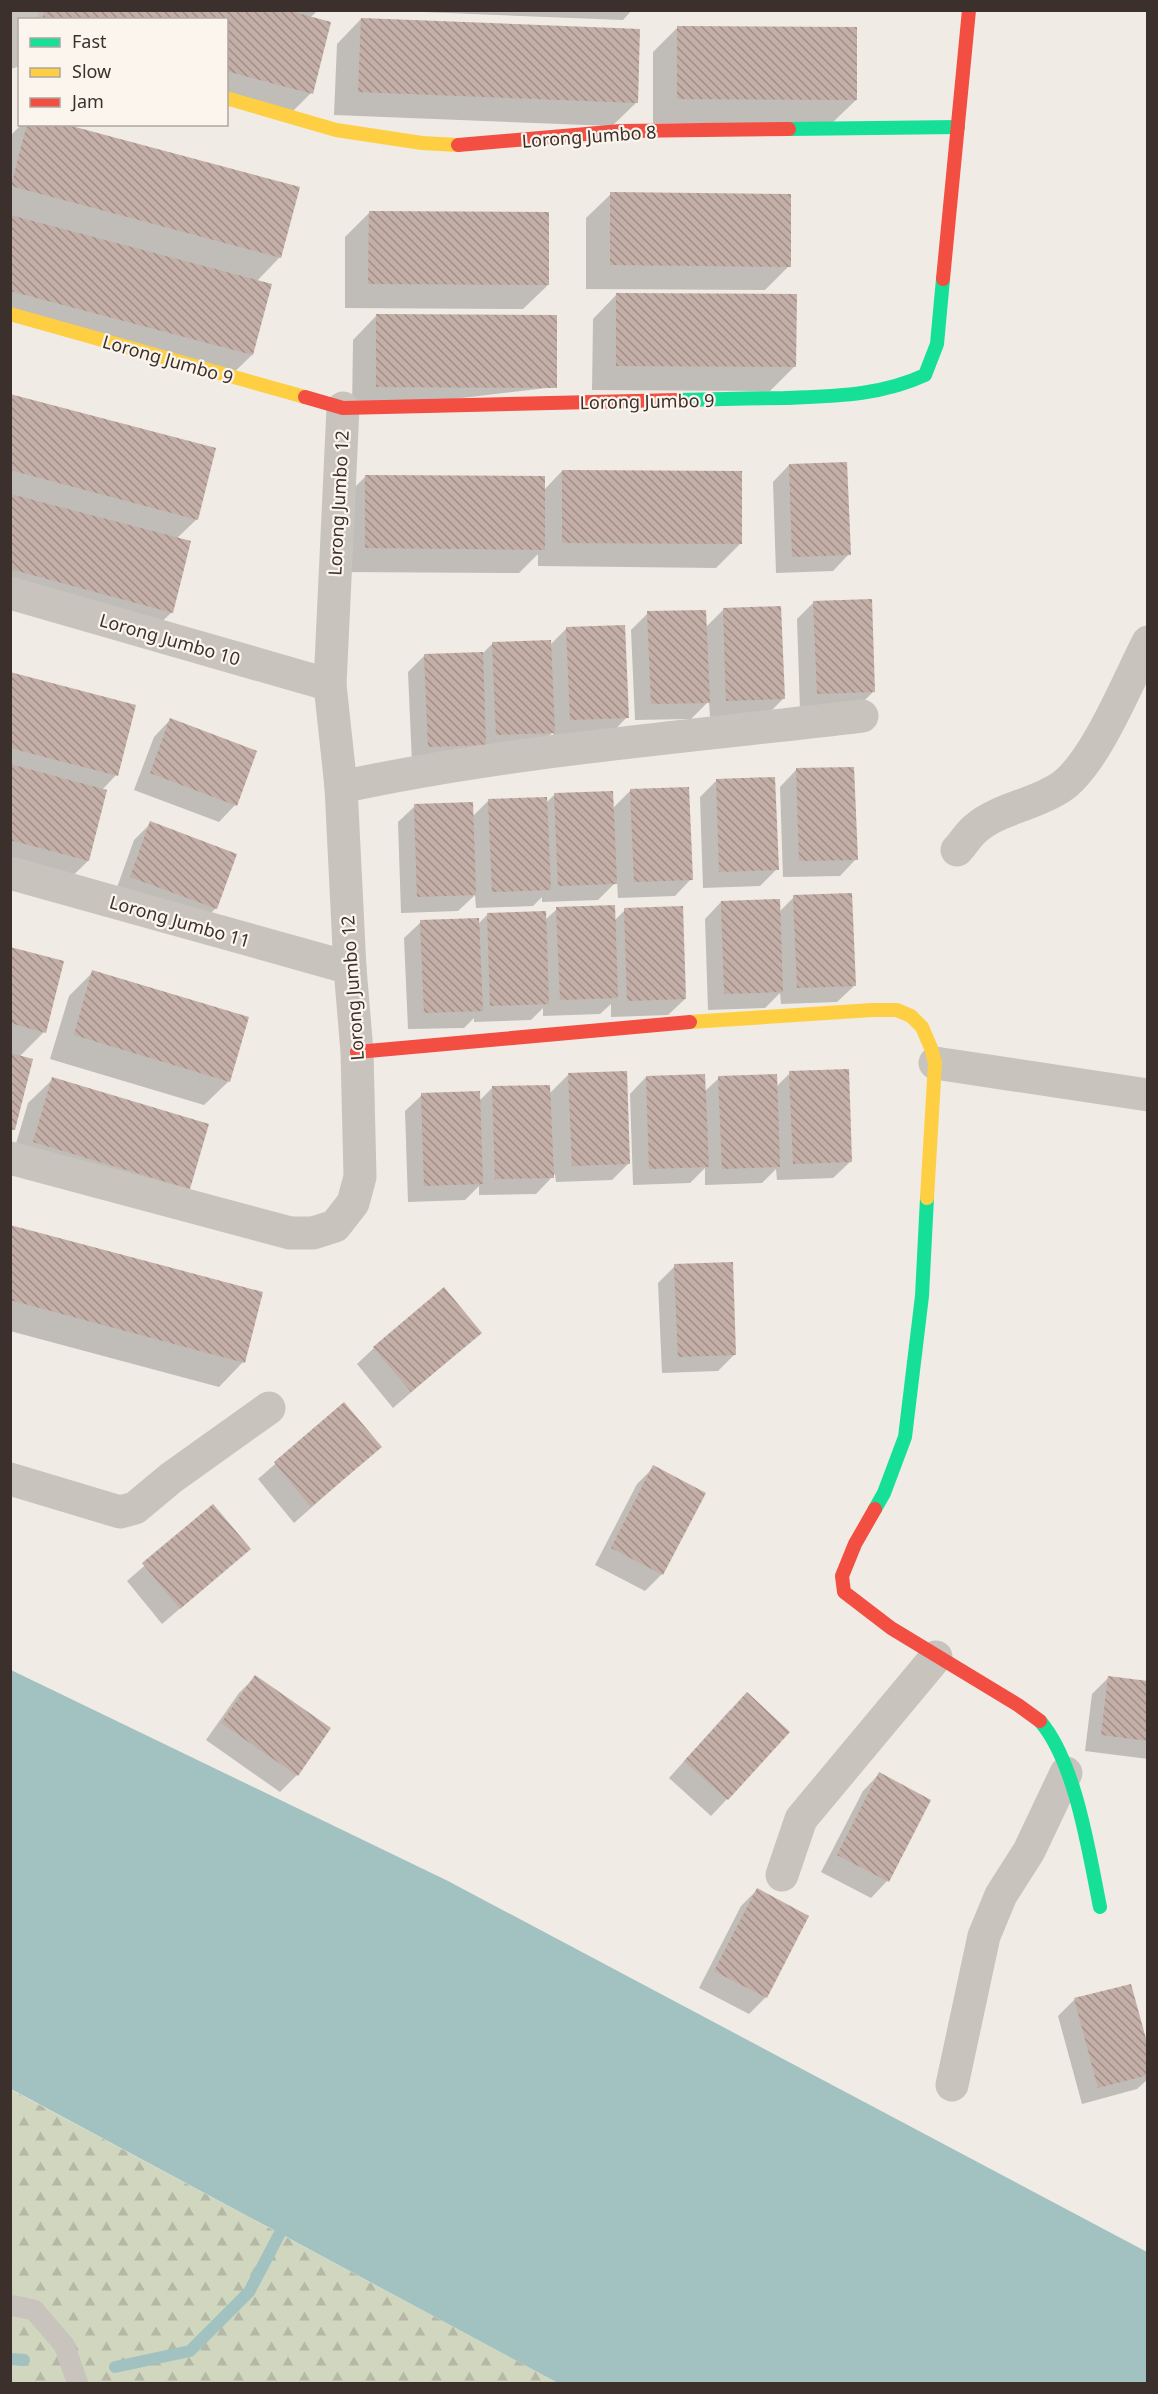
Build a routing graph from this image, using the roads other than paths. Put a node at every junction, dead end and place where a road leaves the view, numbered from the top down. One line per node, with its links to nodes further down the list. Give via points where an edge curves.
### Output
1 (969, 10): 3 (street, Lorong Jumbo 9)
2 (228, 99): 3 (street, Lorong Jumbo 8, via 336,130 461,145 621,131)
3 (957, 127): 5 (street, Lorong Jumbo 9, via 937,344 925,375 908,384 848,396)
4 (10, 314): 5 (street, Lorong Jumbo 9)
5 (343, 408): 8 (street, Lorong Jumbo 12)
6 (10, 593): 8 (street, Lorong Jumbo 10)
7 (1148, 642): 11 (street, via 1096,746 1078,772 1061,788 1004,812 976,829)
8 (330, 685): 10 (street, Lorong Jumbo 12)
9 (862, 716): 10 (street, via 498,760)
10 (341, 787): 13 (street, Lorong Jumbo 12)
11 (957, 850)
12 (10, 873): 13 (street, Lorong Jumbo 11)
13 (350, 969): 14 (street, Lorong Jumbo 12)
14 (357, 1052): 15 (street, via 680,1021 867,1010 903,1011 921,1025 931,1041); 17 (street, Lorong Jumbo 12, via 360,1177 352,1203 335,1226 313,1233 290,1233)
15 (935, 1064): 16 (street); 20 (street, via 922,1296 905,1437 884,1493 842,1576 844,1592 857,1604)
16 (1148, 1095)
17 (10, 1158)
18 (269, 1408): 19 (street, via 135,1508 120,1512)
19 (10, 1479)
20 (936, 1657): 21 (street, via 1041,1722 1056,1743); 22 (street, via 801,1819)
21 (1066, 1773): 23 (street); 24 (street, via 1029,1851 1001,1895 984,1936)
22 (783, 1875)
23 (1100, 1907)
24 (952, 2085)
25 (10, 2305): 26 (lane, via 34,2310 64,2345)
26 (78, 2384)

